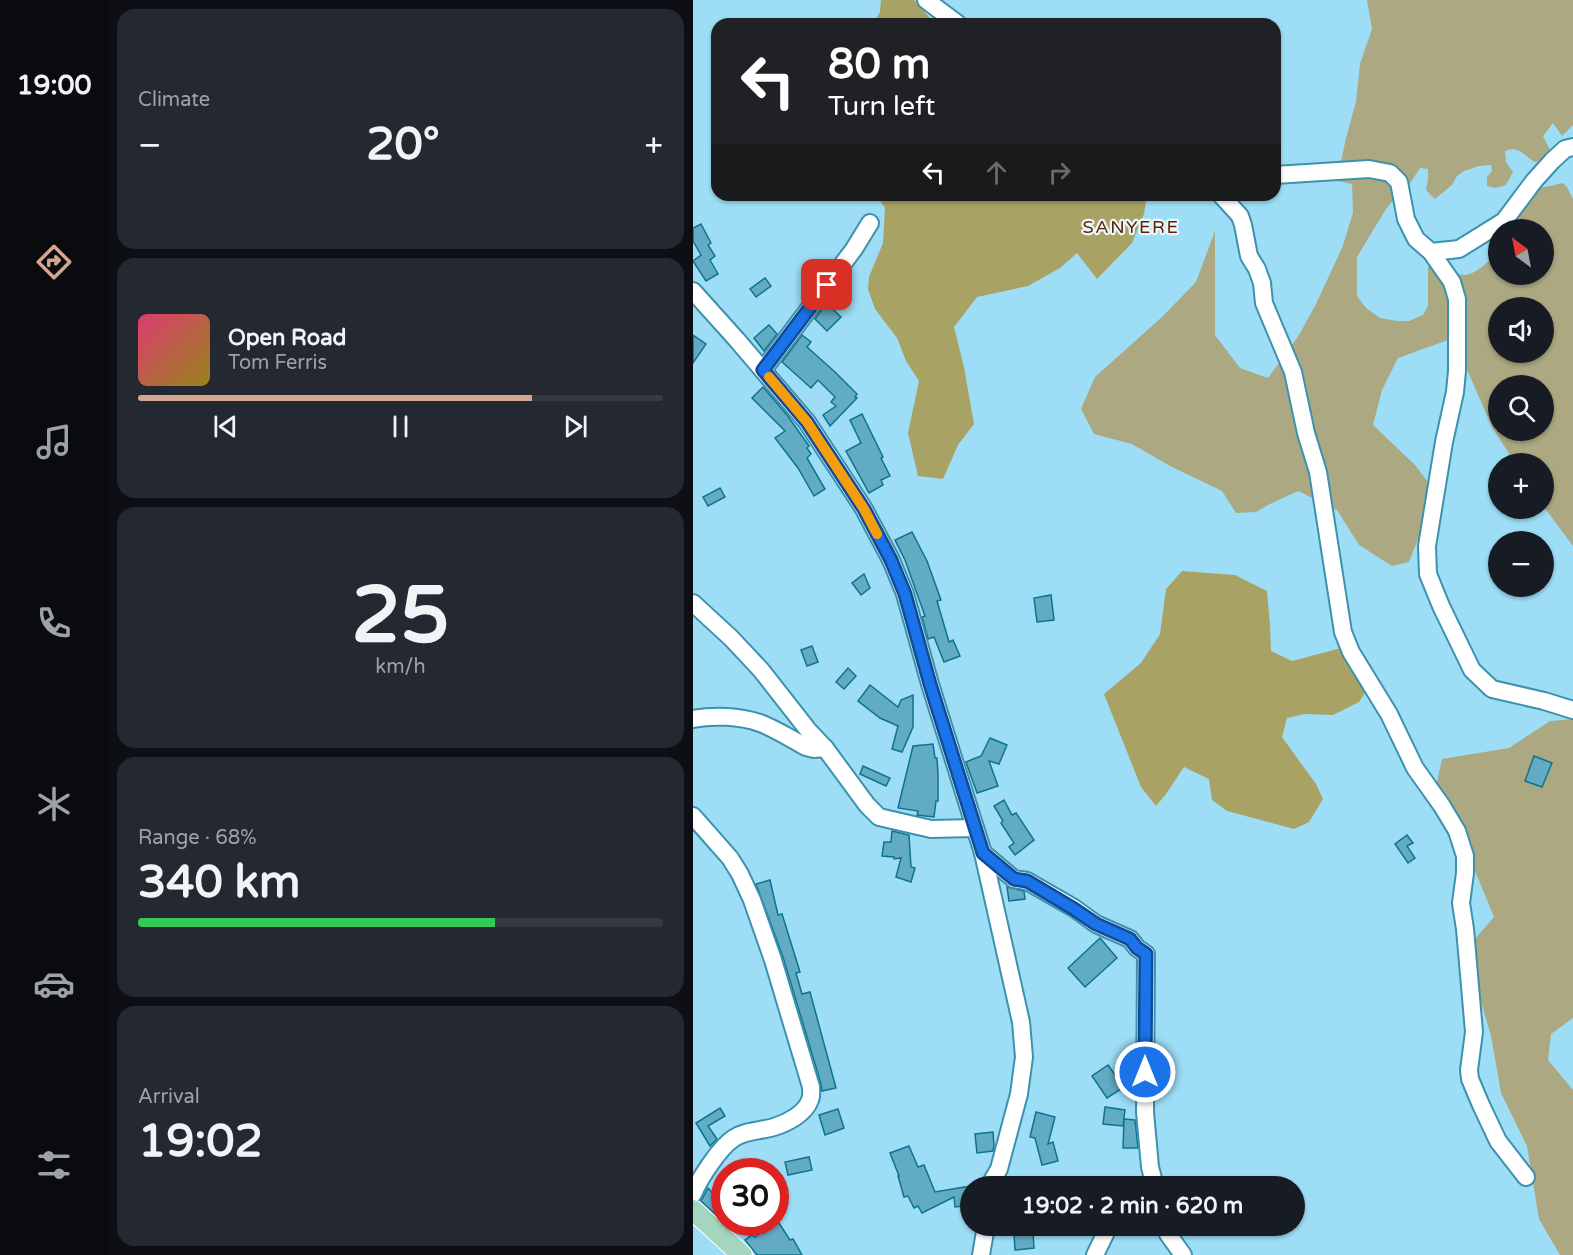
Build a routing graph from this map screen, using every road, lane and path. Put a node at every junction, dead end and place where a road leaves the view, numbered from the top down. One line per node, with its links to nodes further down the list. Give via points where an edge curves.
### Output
1 (926, 0): 2 (street)
2 (950, 18)
3 (1573, 147): 7 (street, via 1552,161 1504,221 1459,249)
4 (1281, 176): 7 (street, via 1369,169 1390,173 1399,182 1406,219 1416,239)
5 (1226, 201): 19 (street, via 1240,216 1249,256 1262,283 1264,303 1293,372 1318,472 1343,632 1415,768 1457,831 1465,856 1461,903 1473,1013 1470,1079 1498,1141)
6 (870, 223): 9 (street)
7 (1431, 252): 11 (street, via 1452,282 1457,299 1457,361 1427,546 1428,574 1472,670 1492,689)
8 (693, 291): 9 (street)
9 (763, 370): 15 (street, via 807,422 864,509 891,560 905,594)
10 (693, 603): 13 (street, via 761,670)
11 (1573, 710)
12 (693, 719): 13 (street, via 732,717 759,723 806,747)
13 (825, 748): 15 (street, via 879,817 931,829)
14 (693, 816): 20 (street, via 730,858 752,900 811,1087 805,1110 793,1119 735,1137 723,1148)
15 (975, 828): 16 (street)
16 (983, 853): 17 (street, via 1021,1022 1024,1058 1017,1104); 18 (street, via 1014,879 1027,881 1096,924 1130,939 1146,954 1145,1112)
17 (997, 1176)
18 (1152, 1176)
19 (1526, 1177)
20 (693, 1194)
21 (693, 1210): 25 (main road)
22 (985, 1236): 26 (street)
23 (1104, 1236): 27 (street)
24 (1169, 1236): 28 (street)
25 (742, 1255)
26 (981, 1255)
27 (1095, 1255)
28 (1182, 1255)

